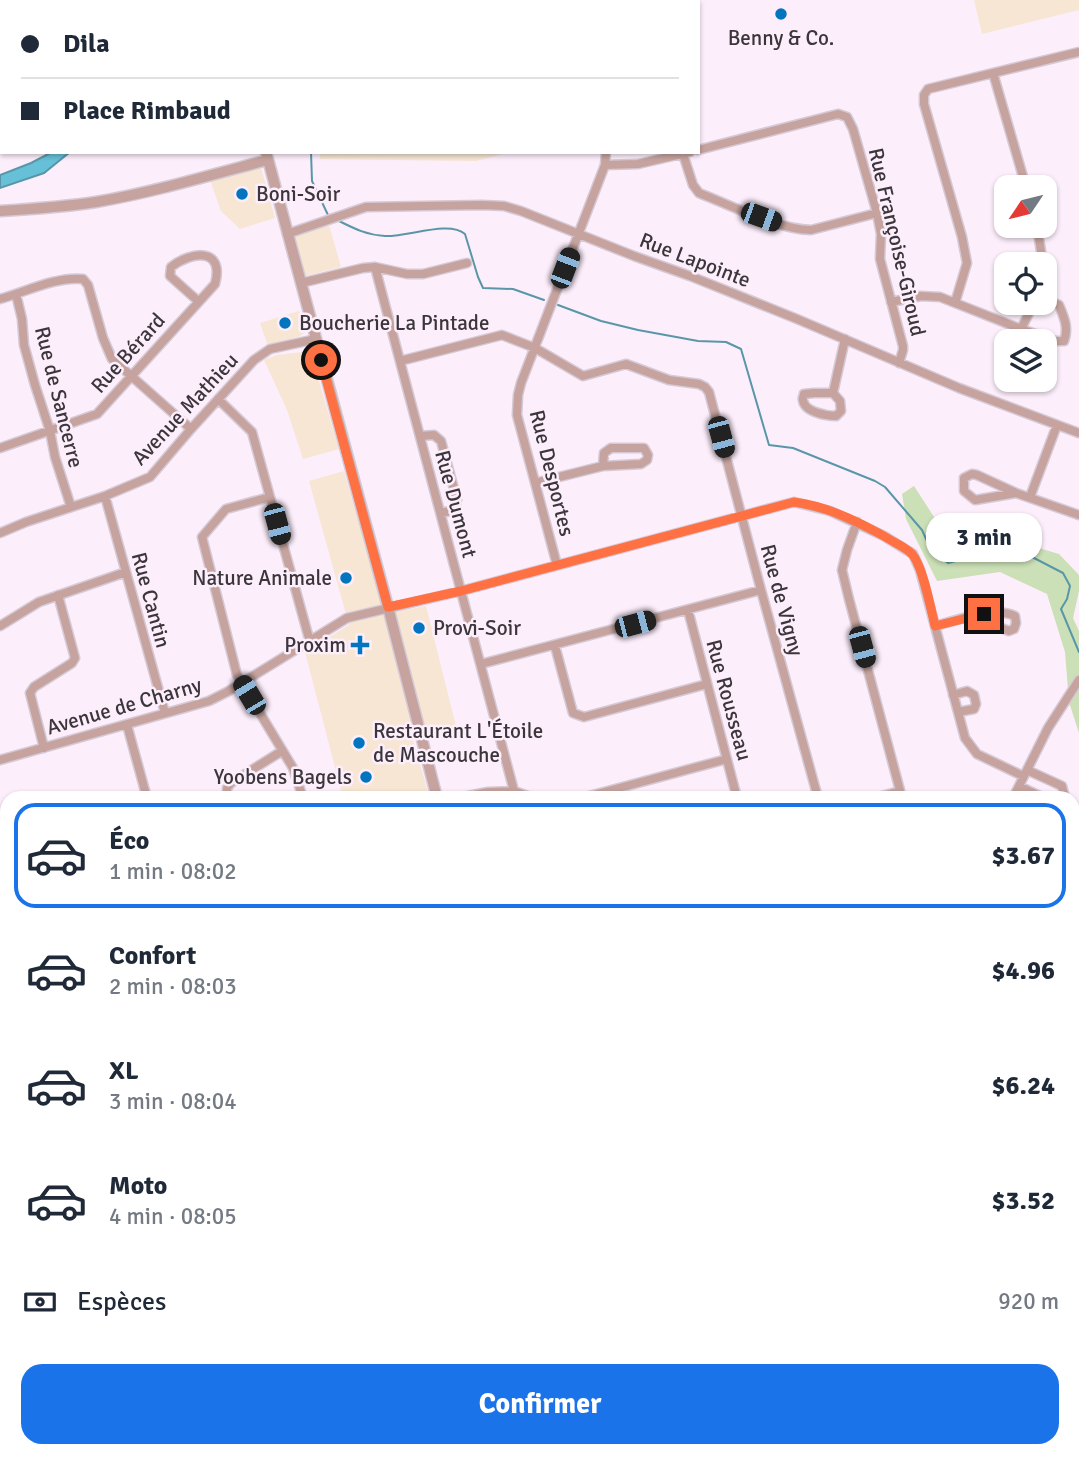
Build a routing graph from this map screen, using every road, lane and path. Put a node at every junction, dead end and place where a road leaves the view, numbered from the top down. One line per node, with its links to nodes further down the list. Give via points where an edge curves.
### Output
1 (1079, 52): 2 (street)
2 (993, 74): 9 (street); 21 (street, via 928,89 924,95 967,263)
3 (700, 149): 11 (street, Rue Françoise-Giroud, via 842,115 853,129)
4 (606, 154): 8 (street, Rue Desportes)
5 (683, 154): 8 (street, via 638,164)
6 (687, 154): 11 (street, via 699,193 783,225 811,230)
7 (267, 156): 10 (street, via 182,183 97,202); 12 (street)
8 (606, 165): 13 (street, Rue Desportes)
9 (1022, 175)
10 (0, 211)
11 (877, 213): 20 (street, Rue Françoise-Giroud, via 880,259)
12 (287, 234): 13 (street, Rue Lapointe, via 366,207 482,205 521,211); 16 (street)
13 (578, 234): 26 (street, Rue Lapointe); 28 (street, Rue Desportes)
14 (467, 263): 15 (street, via 422,274)
15 (375, 267): 16 (street); 29 (street, Rue Dumont)
16 (301, 283): 25 (street)
17 (16, 294): 18 (street); 31 (street, via 83,279 112,359); 36 (street, Rue de Sancerre, via 24,345)
18 (0, 299)
19 (198, 301): 19 (street, Rue Bérard, via 215,284 218,273 215,262 199,255 182,258 171,267 170,276); 31 (street, Rue Bérard)
20 (891, 302): 21 (street, via 921,296); 30 (street, Rue Françoise-Giroud, via 903,345)
21 (955, 303): 24 (street)
22 (1057, 303): 27 (street, via 1067,334 1064,341)
23 (1028, 315): 24 (street)
24 (1021, 329)
25 (316, 339): 33 (street, Avenue Mathieu, via 270,349 254,359); 57 (street)
26 (845, 339): 30 (street, Rue Lapointe); 32 (street)
27 (1057, 341)
28 (535, 348): 29 (street, via 502,335); 41 (street, Rue Desportes, via 517,406); 48 (street, Rue de Vigny, via 583,376 626,364 705,387)
29 (400, 361): 38 (street, Rue Dumont)
30 (899, 363): 34 (street, Rue Lapointe)
31 (131, 377): 35 (street); 36 (street, Rue Bérard, via 97,414)
32 (834, 393): 32 (street, via 804,394 803,404 836,416 841,411)
33 (218, 399): 35 (street, Avenue Mathieu); 44 (street, via 252,432)
34 (1057, 425): 37 (street, Rue Lapointe); 45 (street)
35 (191, 429): 43 (street, Avenue Mathieu, via 150,477)
36 (50, 431): 39 (street, Rue Bérard); 46 (street, Rue de Sancerre)
37 (1079, 433)
38 (419, 436): 47 (street, Rue Dumont); 47 (street, via 434,435 441,440 457,500 455,510)
39 (0, 448)
40 (603, 466): 40 (street, via 641,464 648,455 644,448 611,449 604,453); 41 (street)
41 (535, 483): 52 (street, Rue Desportes)
42 (1016, 493): 42 (street, via 977,475 964,478 964,491 975,500); 45 (street)
43 (105, 496): 46 (street, Avenue Mathieu); 53 (street, Rue Cantin)
44 (270, 497): 62 (street); 66 (street, via 226,509 202,537)
45 (1030, 497): 49 (street)
46 (71, 507): 51 (street, Avenue Mathieu)
47 (441, 513): 55 (street, Rue Dumont)
48 (742, 515): 50 (street, Avenue de Charny, via 794,502); 52 (street, Avenue de Charny); 54 (street, Rue de Vigny)
49 (1079, 515)
50 (857, 522): 61 (street, Avenue de Charny, via 913,554); 86 (street, via 842,570)
51 (0, 533)
52 (556, 565): 55 (street, Avenue de Charny)
53 (126, 572): 56 (street); 70 (street, Rue Cantin)
54 (761, 590): 58 (street); 85 (street, Rue de Vigny)
55 (461, 591): 57 (street, Avenue de Charny); 64 (street, Rue Dumont)
56 (58, 595): 60 (street); 72 (street, via 75,659 30,693)
57 (388, 607): 62 (street, Avenue de Charny, via 347,618); 81 (street)
58 (688, 610): 63 (street); 67 (street, Rue Rousseau)
59 (984, 614): 61 (street)
60 (0, 626)
61 (935, 626): 68 (street, Avenue de Charny)
62 (310, 642): 66 (street, Avenue de Charny)
63 (555, 646): 64 (street); 67 (street, via 573,713 579,716)
64 (481, 664): 82 (street, Rue Dumont)
65 (1079, 680): 76 (street)
66 (241, 683): 70 (street, Avenue de Charny, via 209,701); 73 (street)
67 (707, 684): 75 (street, Rue Rousseau)
68 (953, 695): 69 (street, Avenue de Charny); 69 (street, via 967,691 974,695 974,709)
69 (958, 712): 76 (street, Avenue de Charny, via 965,738 977,754)
70 (164, 713): 71 (street, Avenue de Charny)
71 (127, 725): 72 (street, Avenue de Charny); 78 (street)
72 (44, 748): 74 (street, Avenue de Charny)
73 (282, 751): 79 (street, via 231,783); 80 (street)
74 (0, 760)
75 (727, 760): 83 (street); 84 (street, Rue Rousseau)
76 (1025, 773): 77 (street); 89 (street, Avenue de Charny, via 1062,786)
77 (1019, 786): 87 (street); 88 (street)
78 (144, 791)
79 (227, 791)
80 (301, 791)
81 (435, 791)
82 (514, 791)
83 (609, 791)
84 (735, 791)
85 (816, 791)
86 (900, 791)
87 (1016, 791)
88 (1029, 791)
89 (1063, 791)

